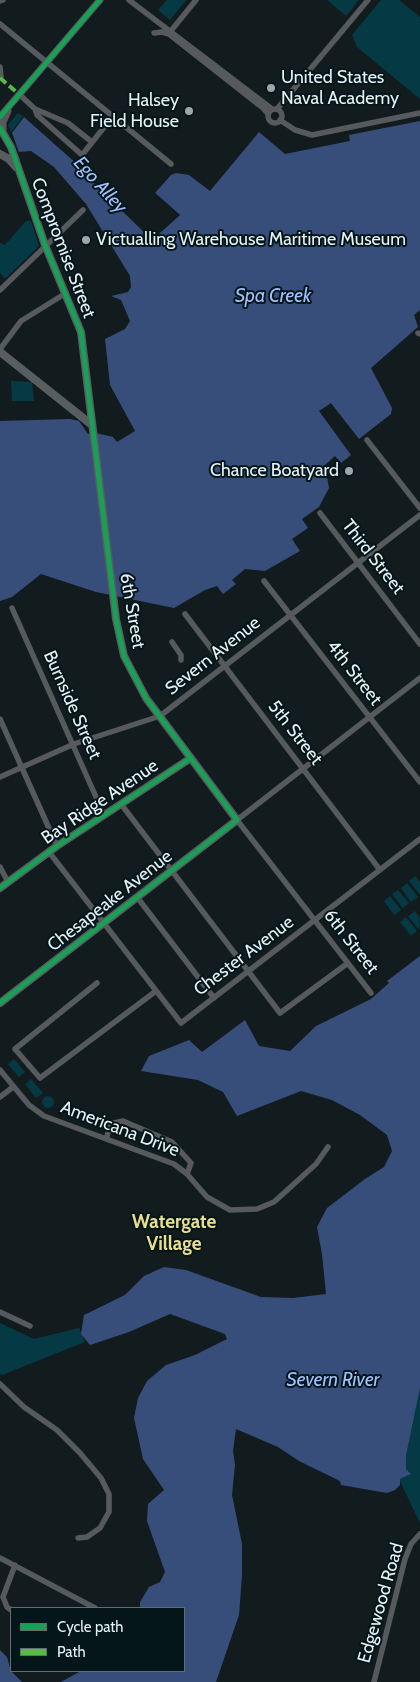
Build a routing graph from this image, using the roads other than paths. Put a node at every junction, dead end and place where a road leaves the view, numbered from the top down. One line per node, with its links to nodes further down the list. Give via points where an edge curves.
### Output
1 (100, 0): 8 (street)
2 (128, 0): 7 (street)
3 (196, 0): 7 (street)
4 (368, 0): 14 (street)
5 (0, 24): 8 (street)
6 (154, 33): 7 (street)
7 (170, 33): 14 (street)
8 (47, 62): 11 (street); 16 (street)
9 (0, 67): 10 (street)
10 (1, 77)
11 (20, 94): 12 (street); 13 (street)
12 (10, 106): 17 (street); 19 (street)
13 (35, 109): 20 (street, via 68,123); 20 (street, via 37,115 82,155)
14 (272, 111): 18 (street, via 282,113); 18 (street, via 272,122)
15 (420, 113): 18 (street, via 312,135)
16 (113, 116): 20 (street); 23 (street)
17 (0, 117)
18 (280, 120)
19 (3, 131): 21 (main road, via 4,142); 24 (main road, Compromise Street)
20 (92, 142)
21 (0, 146)
22 (0, 154): 24 (main road, Compromise Street)
23 (172, 164)
24 (18, 168): 26 (main road, Compromise Street)
25 (83, 210): 26 (street)
26 (46, 245): 27 (street); 28 (main road, Compromise Street)
27 (0, 290)
28 (66, 294): 29 (street, via 22,321); 30 (main road, Compromise Street, via 81,332)
29 (0, 350): 30 (main road)
30 (92, 429): 45 (main road, 6th Street, via 116,618 124,656 146,698)
31 (367, 440): 32 (street)
32 (420, 508)
33 (320, 514): 35 (street, Third Street)
34 (420, 515): 35 (street, Severn Avenue)
35 (358, 563): 39 (street, Severn Avenue); 41 (street, Third Street)
36 (264, 581): 39 (street, 4th Street)
37 (12, 608): 48 (street, Burnside Street)
38 (185, 614): 43 (street, 5th Street)
39 (290, 616): 43 (street, Severn Avenue); 46 (street, 4th Street)
40 (172, 642): 42 (street)
41 (420, 644)
42 (181, 660)
43 (225, 666): 45 (street, Severn Avenue); 51 (street, 5th Street)
44 (420, 678): 46 (street, Chesapeake Avenue)
45 (160, 716): 48 (street, Severn Avenue); 49 (main road, 6th Street)
46 (369, 717): 51 (street, Chesapeake Avenue); 53 (street, 4th Street)
47 (0, 719): 50 (street)
48 (74, 744): 50 (street, Severn Avenue); 55 (street, Burnside Street)
49 (191, 758): 54 (main road, Bay Ridge Avenue); 56 (main road, 6th Street)
50 (21, 768): 52 (street, Severn Avenue); 58 (street)
51 (303, 768): 56 (street, Chesapeake Avenue); 61 (street, 5th Street)
52 (0, 777)
53 (420, 782)
54 (121, 804): 55 (main road, Bay Ridge Avenue); 62 (street)
55 (104, 815): 58 (main road, Bay Ridge Avenue)
56 (237, 820): 62 (main road, Chesapeake Avenue); 66 (street, 6th Street)
57 (420, 839): 61 (street, Chester Avenue)
58 (57, 846): 59 (main road, Bay Ridge Avenue)
59 (49, 852): 63 (main road, Bay Ridge Avenue); 67 (street)
60 (0, 867): 63 (street)
61 (380, 870): 66 (street, Chester Avenue)
62 (170, 872): 65 (main road, Chesapeake Avenue); 69 (street)
63 (8, 882): 64 (main road, Bay Ridge Avenue)
64 (0, 888)
65 (137, 897): 67 (main road, Chesapeake Avenue); 73 (street)
66 (315, 921): 68 (street, 6th Street); 69 (street, Chester Avenue)
67 (103, 924): 71 (street); 74 (main road, Chesapeake Avenue)
68 (348, 963): 69 (street, via 280,1013); 72 (street, 6th Street)
69 (248, 972): 73 (street, Chester Avenue)
70 (97, 983): 71 (street, via 15,1049 40,1078)
71 (156, 991): 73 (street, Chester Avenue, via 181,1023)
72 (371, 992)
73 (214, 998)
74 (0, 1003)
75 (0, 1070): 76 (street, Americana Drive)
76 (13, 1087): 77 (street); 78 (street, Americana Drive, via 44,1116)
77 (0, 1096)
78 (106, 1139): 80 (street, Americana Drive, via 166,1160); 80 (street, via 110,1127 123,1121 172,1142 191,1162)
79 (328, 1147): 80 (street, Americana Drive, via 316,1164 281,1196 257,1210 238,1211 222,1207 207,1197)
80 (187, 1174)
81 (0, 1312): 82 (street)
82 (30, 1326)
83 (0, 1384): 85 (street, via 57,1430 101,1478 109,1494 109,1512 100,1528 87,1537)
84 (420, 1534): 90 (street, Edgewood Road, via 411,1544 405,1559)
85 (78, 1538)
86 (0, 1558): 87 (street)
87 (15, 1565): 88 (street); 89 (street, via 2,1597)
88 (93, 1607)
89 (10, 1610)
90 (374, 1682)

